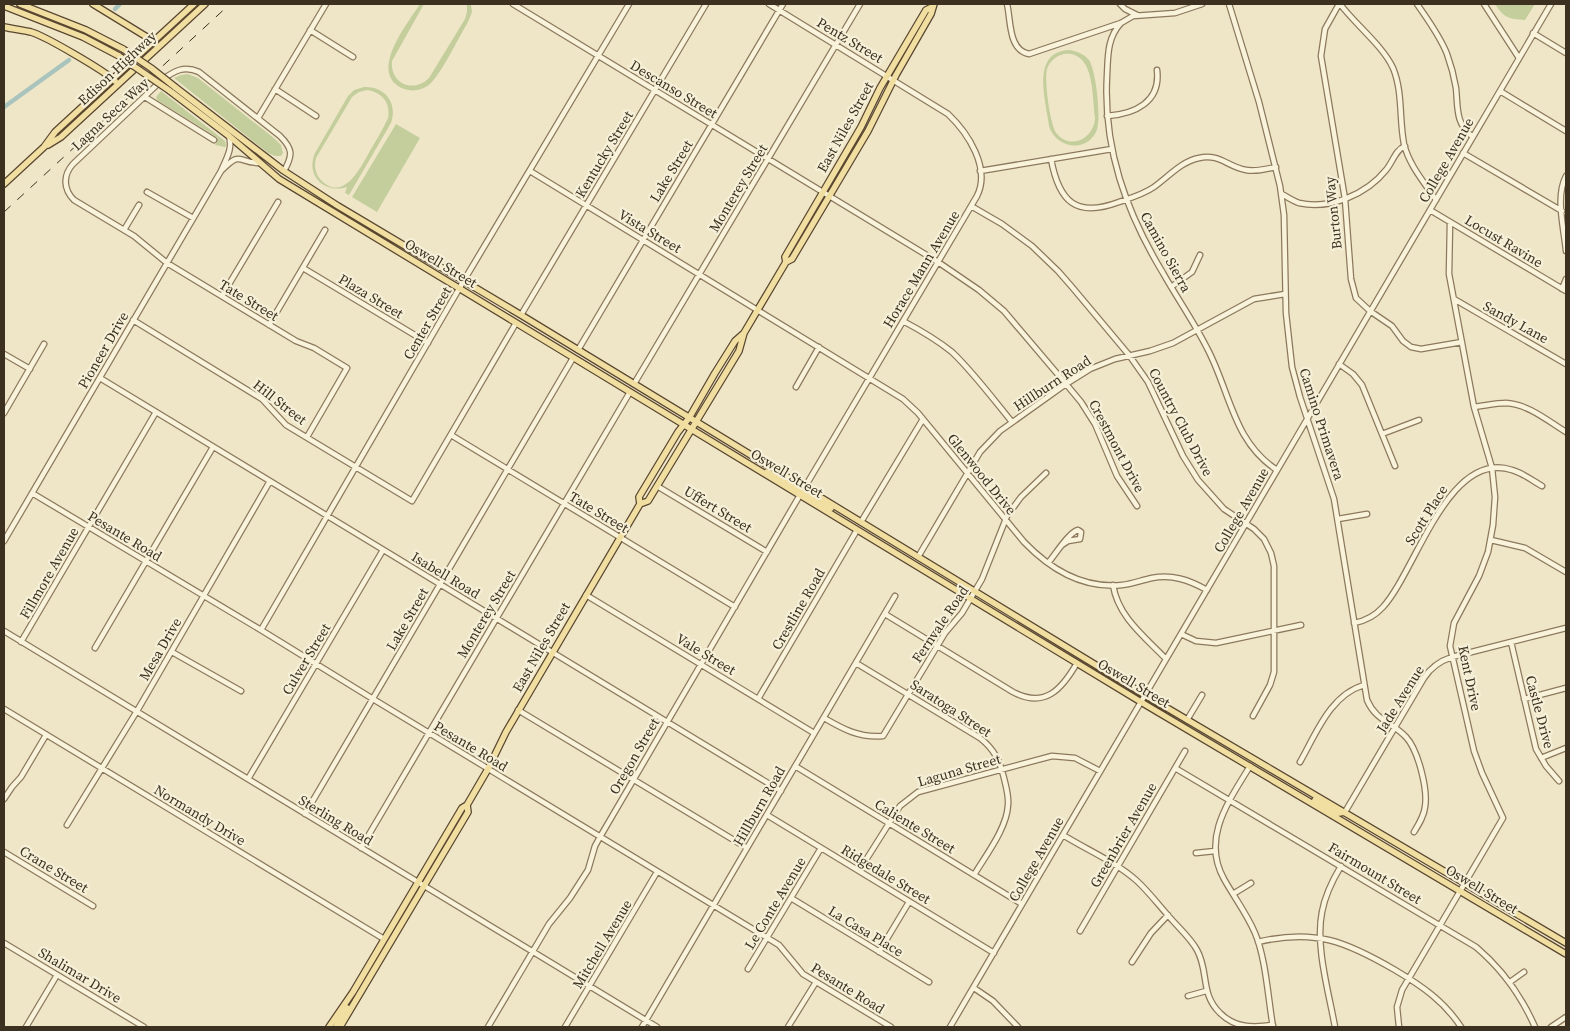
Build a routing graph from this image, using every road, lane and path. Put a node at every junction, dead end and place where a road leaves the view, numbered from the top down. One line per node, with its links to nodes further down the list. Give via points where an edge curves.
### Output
1 (20, 4): 40 (main road, Oswell Street, bridge, via 86,30 123,49 151,68)
2 (93, 4): 28 (main road)
3 (194, 4): 28 (main road, Edison Highway)
4 (205, 4): 30 (main road, Edison Highway)
5 (326, 4): 26 (street)
6 (513, 4): 32 (street, Descanso Street)
7 (629, 4): 32 (street, Center Street)
8 (706, 4): 42 (street, Kentucky Street)
9 (769, 4): 22 (street, Pentz Street)
10 (783, 4): 22 (street, Lake Street)
11 (860, 4): 29 (street, Monterey Street)
12 (1007, 4): 24 (street, via 1014,42 1022,52 1034,54)
13 (1120, 4): 23 (street)
14 (1202, 4): 23 (street, via 1175,13)
15 (1229, 4): 60 (street, Camino Primavera)
16 (1339, 4): 53 (street, via 1379,48 1393,69); 71 (street, Burton Way, via 1325,29 1321,56)
17 (1417, 4): 51 (street, via 1447,54 1454,77 1458,119)
18 (1484, 4): 34 (street)
19 (1551, 4): 27 (street, College Avenue)
20 (933, 5): 36 (main road, East Niles Street, via 926,10); 38 (main road, East Niles Street)
21 (4, 6): 40 (main road, Oswell Street, bridge, via 83,37)
22 (780, 10): 29 (street, Pentz Street); 48 (street, Lake Street)
23 (1139, 15): 24 (street)
24 (1120, 23): 46 (street, Camino Sierra, via 1109,45)
25 (4, 27): 37 (main road, via 43,37)
26 (310, 30): 33 (street); 41 (street)
27 (1534, 33): 31 (street); 34 (street, College Avenue)
28 (154, 40): 30 (main road); 37 (main road, Edison Highway)
29 (836, 45): 36 (street, Pentz Street); 58 (street, Monterey Street)
30 (159, 46): 39 (main road, Edison Highway)
31 (1566, 53)
32 (598, 56): 42 (street, Descanso Street); 63 (street, Center Street)
33 (352, 57)
34 (1519, 58): 43 (street, College Avenue)
35 (1158, 70): 46 (street, via 1156,89 1144,104 1126,114)
36 (888, 76): 38 (street, Pentz Street); 68 (main road, East Niles Street)
37 (112, 79): 39 (main road); 54 (main road, Edison Highway, via 55,132)
38 (894, 80): 64 (street, Horace Mann Avenue, via 955,121 972,146); 70 (main road, East Niles Street, via 872,125)
39 (118, 84): 54 (main road, Edison Highway, via 61,137)
40 (172, 89): 50 (main road, Oswell Street); 62 (main road, Oswell Street)
41 (275, 89): 45 (street); 47 (street)
42 (655, 91): 48 (street, Descanso Street); 76 (street, Kentucky Street)
43 (1500, 91): 49 (street); 51 (street, College Avenue)
44 (145, 97): 47 (street, Lagna Seca Way, via 162,80 179,70 196,70); 52 (street); 82 (street, Lagna Seca Way, via 73,164 65,181 71,196)
45 (316, 116)
46 (1108, 116): 55 (street, Camino Sierra)
47 (258, 118): 62 (street, Lagna Seca Way, via 287,143 291,151)
48 (711, 125): 58 (street, Descanso Street); 84 (street, Lake Street)
49 (1566, 131)
50 (229, 136): 59 (main road, Oswell Street); 61 (street, Pioneer Drive, via 230,149)
51 (1473, 137): 56 (street, College Avenue)
52 (214, 140)
53 (1405, 146): 71 (street, via 1398,150 1387,169 1374,182); 73 (street, via 1410,160)
54 (44, 147): 66 (main road, Edison Highway)
55 (1112, 149): 57 (street); 72 (street, Camino Sierra)
56 (1463, 153): 73 (street, College Avenue); 79 (street)
57 (1052, 159): 64 (street); 72 (street, via 1058,187 1078,206 1097,209)
58 (768, 160): 68 (street, Descanso Street); 91 (street, Monterey Street)
59 (260, 163): 61 (street, Pioneer Drive, via 238,158); 95 (main road, Oswell Street, via 279,179)
60 (1276, 167): 69 (street, Camino Primavera); 72 (street, via 1247,171 1218,158 1198,158 1185,163 1147,191)
61 (221, 171): 80 (street, Pioneer Drive)
62 (284, 171): 93 (main road, Oswell Street)
63 (530, 171): 76 (street, Vista Street); 93 (street, Center Street)
64 (980, 171): 77 (street, Horace Mann Avenue, via 981,186)
65 (1566, 176): 79 (street, via 1561,190)
66 (4, 184)
67 (147, 192): 80 (street)
68 (823, 193): 70 (street, Crestmont Drive); 87 (main road, East Niles Street, via 785,257)
69 (1282, 194): 71 (street, via 1306,204); 97 (street, Camino Primavera)
70 (829, 197): 87 (main road, East Niles Street, via 792,259); 88 (street, Crestmont Drive)
71 (1345, 198): 101 (street, Burton Way, via 1350,279 1356,298)
72 (1126, 200): 94 (street, Camino Sierra)
73 (1436, 200): 78 (street, College Avenue)
74 (278, 202): 98 (street)
75 (139, 205): 82 (street)
76 (587, 205): 84 (street, Vista Street); 102 (street, Kentucky Street)
77 (971, 206): 88 (street, Horace Mann Avenue); 115 (street, Country Club Drive, via 1015,233 1044,256)
78 (1430, 210): 81 (street, Locust Ravine); 101 (street, College Avenue)
79 (1562, 212): 85 (street)
80 (193, 218): 89 (street, Pioneer Drive)
81 (1450, 222): 96 (street, Locust Ravine); 99 (street, Kent Drive, via 1448,267)
82 (124, 230): 89 (street, Tate Street)
83 (325, 230): 90 (street)
84 (643, 240): 91 (street, Vista Street); 113 (street, Lake Street)
85 (1566, 251)
86 (1200, 255): 94 (street, via 1192,272)
87 (786, 262): 100 (main road, East Niles Street)
88 (938, 262): 104 (street, Horace Mann Avenue); 123 (street, Crestmont Drive, via 1004,311)
89 (167, 263): 98 (street, Tate Street); 103 (street, Pioneer Drive)
90 (303, 268): 106 (street); 110 (street, Plaza Street)
91 (700, 274): 100 (street, Vista Street); 122 (street, Monterey Street)
92 (1566, 279): 96 (street)
93 (463, 282): 95 (street, Center Street); 102 (main road, Oswell Street)
94 (1171, 287): 107 (street, Camino Sierra)
95 (460, 289): 105 (main road, Oswell Street); 110 (street, Center Street)
96 (1564, 290)
97 (1285, 294): 107 (street, Hillburn Road, via 1245,303); 131 (street, Camino Primavera, via 1292,367)
98 (222, 296): 106 (street, Tate Street)
99 (1454, 300): 109 (street, Kent Drive); 118 (street, Sandy Lane)
100 (758, 310): 108 (main road, East Niles Street); 112 (street, Glenwood Drive)
101 (1370, 311): 109 (street, Burton Way, via 1392,326 1411,347 1421,349); 117 (street, College Avenue)
102 (521, 315): 113 (main road, Oswell Street)
103 (133, 320): 120 (street, Pioneer Drive); 140 (street, Hill Street, via 262,399 281,421)
104 (904, 321): 121 (street, Horace Mann Avenue); 134 (street, via 951,352)
105 (516, 323): 116 (main road, Oswell Street); 139 (street)
106 (269, 325): 140 (street, Tate Street, via 347,368)
107 (1198, 331): 115 (street, Hillburn Road, via 1162,348); 147 (street, Camino Sierra, via 1244,438 1256,454)
108 (744, 333): 129 (main road, East Niles Street, via 735,341); 133 (main road, East Niles Street, via 739,351)
109 (1462, 342): 126 (street, Kent Drive)
110 (428, 343): 143 (street, Center Street)
111 (44, 344): 119 (street)
112 (819, 347): 121 (street, Glenwood Drive); 124 (street)
113 (578, 350): 122 (main road, Oswell Street)
114 (4, 354): 119 (street)
115 (1129, 356): 123 (street, Hillburn Road, via 1101,364); 165 (street, Country Club Drive, via 1156,396 1183,456 1198,480 1219,504)
116 (573, 358): 125 (main road, Oswell Street); 145 (street, Lake Street)
117 (1339, 364): 131 (street, College Avenue); 138 (street, via 1362,385)
118 (1566, 364)
119 (30, 369): 128 (street)
120 (100, 378): 127 (street, Isabell Road); 154 (street, Pioneer Drive)
121 (870, 378): 130 (street, Glenwood Drive, via 903,399); 153 (street, Horace Mann Avenue)
122 (634, 384): 129 (main road, Oswell Street)
123 (1066, 384): 134 (street, Hillburn Road); 158 (street, Crestmont Drive, via 1088,411 1117,476)
124 (796, 387)
125 (630, 392): 135 (main road, Oswell Street); 156 (street, Monterey Street)
126 (1474, 408): 137 (street, via 1499,403 1515,404); 144 (street, Kent Drive)
127 (156, 412): 141 (street, Isabell Road); 166 (street, Fillmore Avenue)
128 (4, 414)
129 (689, 418): 133 (main road, Oswell Street); 135 (main road, East Niles Street)
130 (923, 419): 149 (street, Glenwood Drive); 164 (street)
131 (1307, 419): 147 (street, College Avenue); 162 (street, Camino Primavera)
132 (1419, 420): 138 (street)
133 (696, 422): 136 (main road, East Niles Street); 153 (main road, Oswell Street)
134 (1012, 422): 149 (street, Hillburn Road, via 986,445)
135 (684, 425): 136 (main road, Oswell Street); 157 (main road, East Niles Street, via 639,497)
136 (692, 429): 146 (main road, Oswell Street); 151 (main road, East Niles Street)
137 (1566, 432)
138 (1382, 434): 142 (street)
139 (451, 435): 143 (street, Hill Street, via 412,501); 145 (street, Tate Street)
140 (307, 437): 143 (street, Hill Street)
141 (213, 447): 150 (street, Isabell Road); 175 (street)
142 (1395, 466)
143 (356, 467): 161 (street, Center Street)
144 (1492, 468): 152 (street, via 1512,470); 169 (street, Kent Drive, via 1495,513); 189 (street, Scott Place, via 1474,474 1454,490 1388,602 1371,617)
145 (508, 470): 156 (street, Tate Street); 178 (street, Lake Street)
146 (758, 470): 153 (main road, via 773,474 799,489); 155 (main road, Oswell Street)
147 (1277, 470): 165 (street, College Avenue)
148 (1046, 473): 163 (street, Fernvale Road, via 1021,497)
149 (968, 474): 163 (street, Glenwood Drive); 174 (street, Hillburn Road)
150 (270, 481): 161 (street, Isabell Road); 182 (street, Mesa Drive)
151 (657, 486): 157 (main road, East Niles Street, via 648,500); 173 (street, Uffert Street)
152 (1542, 486)
153 (805, 487): 159 (main road, Oswell Street)
154 (32, 493): 166 (street, Pesante Road); 170 (street, Pioneer Drive)
155 (800, 495): 159 (main road, via 807,494); 167 (main road, Oswell Street); 173 (street, Oregon Street)
156 (564, 504): 168 (street, Tate Street); 188 (street, Monterey Street)
157 (640, 504): 168 (main road, East Niles Street)
158 (1137, 506)
159 (847, 514): 164 (main road, Oswell Street)
160 (1368, 514): 162 (street)
161 (327, 516): 172 (street, Isabell Road); 192 (street, Center Street)
162 (1338, 519): 189 (street, Camino Primavera)
163 (1006, 520): 176 (street, Glenwood Drive); 181 (street, Fernvale Road)
164 (861, 522): 174 (main road, Oswell Street)
165 (1246, 524): 180 (street, College Avenue); 193 (street, Country Club Drive, via 1264,539 1273,559)
166 (89, 527): 175 (street, Pesante Road); 196 (street, Fillmore Avenue)
167 (857, 530): 185 (main road, Oswell Street); 214 (street, Crestline Road)
168 (620, 537): 183 (main road, East Niles Street); 186 (street, Tate Street)
169 (1491, 540): 177 (street, via 1525,548); 202 (street, Kent Drive, via 1479,576 1454,623 1450,638)
170 (4, 541)
171 (1062, 545): 176 (street)
172 (383, 550): 178 (street, Isabell Road); 205 (street, Culver Street)
173 (767, 552): 186 (street, Oregon Street)
174 (918, 558): 181 (main road, Oswell Street)
175 (146, 562): 182 (street, Pesante Road); 199 (street)
176 (1048, 564): 179 (street, Glenwood Drive, via 1075,579)
177 (1566, 571)
178 (440, 584): 188 (street, Isabell Road); 216 (street, Lake Street)
179 (1113, 586): 180 (street, Glenwood Drive, via 1168,576); 203 (street, via 1124,615)
180 (1207, 590): 195 (street, College Avenue)
181 (975, 592): 185 (street, Fernvale Road); 212 (main road, Oswell Street)
182 (203, 595): 192 (street, Pesante Road); 200 (street, Mesa Drive)
183 (586, 595): 201 (main road, East Niles Street); 207 (street, Vale Street)
184 (895, 596): 187 (street, Hillburn Road)
185 (970, 599): 198 (street, Fernvale Road); 206 (main road, Oswell Street)
186 (735, 607): 207 (street, Oregon Street)
187 (885, 614): 198 (street); 204 (street, Hillburn Road)
188 (496, 618): 201 (street, Isabell Road); 226 (street, Monterey Street)
189 (1354, 623): 208 (street, Camino Primavera)
190 (1301, 625): 193 (street)
191 (1566, 628): 197 (street, Jade Avenue)
192 (261, 630): 205 (street, Pesante Road)
193 (1274, 630): 195 (street, via 1209,644); 221 (street, Country Club Drive, via 1273,679)
194 (4, 631): 196 (street, Sterling Road)
195 (1181, 634): 203 (street, College Avenue)
196 (21, 642): 220 (street, Sterling Road)
197 (1511, 642): 202 (street, Jade Avenue); 215 (street, Castle Drive)
198 (937, 646): 206 (street, via 1013,692 1029,698 1043,697 1056,691); 211 (street, Fernvale Road)
199 (95, 648)
200 (172, 652): 210 (street); 220 (street, Mesa Drive)
201 (552, 652): 219 (main road, East Niles Street); 224 (street, Isabell Road)
202 (1452, 657): 225 (street, Jade Avenue, via 1427,673); 269 (street, Kent Drive, via 1476,757 1503,818)
203 (1166, 659): 212 (street, College Avenue)
204 (856, 663): 211 (street, Saratoga Street); 222 (street, Hillburn Road)
205 (316, 664): 216 (street, Pesante Road); 240 (street, Culver Street)
206 (1077, 664): 217 (main road, Oswell Street)
207 (701, 665): 214 (street, Vale Street); 224 (street, Oregon Street)
208 (1364, 685): 225 (street, Camino Primavera, via 1373,712); 232 (street, via 1350,690 1334,705)
209 (1566, 688): 215 (street)
210 (241, 691)
211 (908, 694): 222 (street, Fernvale Road, via 883,736 857,734); 238 (street, Saratoga Street, via 980,738 995,754)
212 (1145, 695): 217 (street, College Avenue); 223 (main road, Oswell Street)
213 (1202, 695): 223 (street)
214 (758, 699): 227 (street, Vale Street)
215 (1524, 699): 231 (street, Castle Drive, via 1533,740)
216 (373, 700): 226 (street, Pesante Road); 250 (street, Lake Street)
217 (1141, 702): 234 (main road, Oswell Street); 239 (street, College Avenue)
218 (4, 709): 228 (street, Normandy Drive)
219 (518, 710): 237 (main road, East Niles Street); 241 (street)
220 (137, 711): 235 (street, Mesa Drive); 240 (street, Sterling Road)
221 (1253, 716)
222 (824, 718): 227 (street, Hillburn Road)
223 (1187, 720): 243 (main road, Oswell Street)
224 (667, 722): 241 (street, Oregon Street); 244 (street, Isabell Road)
225 (1394, 728): 249 (street, Jade Avenue); 254 (street, Camino Primavera, via 1414,749 1425,792 1425,811)
226 (429, 733): 237 (street, Pesante Road); 257 (street, Monterey Street)
227 (814, 734): 233 (street, Hillburn Road)
228 (46, 735): 235 (street, Normandy Drive); 246 (street)
229 (1566, 748): 231 (street)
230 (1185, 751): 236 (street, Greenbrier Avenue)
231 (1541, 758): 242 (street, Castle Drive)
232 (1300, 762)
233 (795, 766): 244 (street, Hillburn Road); 252 (street, Caliente Street)
234 (1250, 766): 243 (main road, via 1255,764); 245 (main road, Oswell Street); 247 (street)
235 (101, 768): 253 (street, Mesa Drive); 284 (street, Normandy Drive)
236 (1175, 768): 247 (street, Fairmount Street); 264 (street, Greenbrier Avenue)
237 (488, 769): 248 (main road, East Niles Street); 256 (street, Pesante Road)
238 (1002, 769): 239 (street, Laguna Street, via 1060,756 1082,761); 252 (street, Laguna Street, via 918,792 900,806); 267 (street, Saratoga Street, via 1009,803 1006,819)
239 (1100, 771): 255 (street, College Avenue)
240 (248, 779): 250 (street, Sterling Road)
241 (634, 780): 256 (street, Oregon Street); 258 (street)
242 (1559, 781)
243 (1298, 786): 249 (main road, Oswell Street)
244 (781, 791): 251 (street, Hillburn Road)
245 (1301, 796): 249 (main road, via 1316,800 1339,814); 272 (main road, Oswell Street)
246 (4, 799)
247 (1230, 800): 260 (street, via 1216,829); 263 (street, Fairmount Street)
248 (468, 805): 268 (main road, East Niles Street, via 462,808); 271 (main road, East Niles Street, via 468,812)
249 (1345, 812): 269 (main road, Oswell Street)
250 (305, 814): 257 (street, Sterling Road)
251 (767, 815): 258 (street, Hillburn Road); 259 (street, Ridgedale Street)
252 (889, 823): 265 (street, Laguna Street); 267 (street, Caliente Street)
253 (67, 825)
254 (1414, 832)
255 (1063, 835): 264 (street); 276 (street, College Avenue)
256 (600, 837): 266 (street, Pesante Road); 288 (street, Oregon Street, via 588,870)
257 (361, 848): 268 (street, Sterling Road)
258 (747, 848): 278 (street, Hillburn Road)
259 (822, 848): 265 (street, Ridgedale Street); 274 (street, Le Conte Avenue)
260 (1215, 851): 262 (street); 273 (street, via 1219,869)
261 (4, 852): 277 (street, Crane Street)
262 (1196, 853)
263 (1341, 866): 280 (street, Fairmount Street); 283 (street, via 1324,902)
264 (1117, 867): 279 (street, via 1140,884); 281 (street, Greenbrier Avenue)
265 (860, 871): 275 (street, Ridgedale Street)
266 (657, 872): 278 (street, Pesante Road); 301 (street, Mitchell Avenue)
267 (974, 875): 276 (street, Caliente Street)
268 (418, 882): 271 (street, Sterling Road); 284 (main road, East Niles Street)
269 (1465, 882): 272 (street, Kent Drive); 287 (main road, Oswell Street)
270 (1251, 883): 273 (street)
271 (425, 886): 288 (street, Sterling Road); 296 (main road, East Niles Street)
272 (1460, 890): 280 (street, Kent Drive); 291 (main road, Oswell Street)
273 (1233, 894): 285 (street)
274 (791, 898): 282 (street, Le Conte Avenue); 289 (street, La Casa Place)
275 (909, 902): 289 (street); 290 (street, Ridgedale Street)
276 (1022, 904): 290 (street, College Avenue)
277 (93, 906)
278 (714, 906): 282 (street, Pesante Road); 307 (street, Hillburn Road)
279 (1168, 916): 292 (street, via 1151,933); 303 (street, via 1198,953)
280 (1440, 924): 297 (street, Kent Drive); 300 (street, Fairmount Street, via 1476,947)
281 (1080, 931)
282 (767, 938): 293 (street, Le Conte Avenue); 298 (street, Pesante Road, via 784,950 798,970)
283 (1320, 938): 285 (street, via 1288,936); 297 (street, via 1356,948); 322 (street)
284 (384, 939): 296 (main road, via 386,942); 304 (main road, East Niles Street)
285 (1258, 942): 308 (street)
286 (4, 943): 295 (street, Shalimar Drive)
287 (1566, 943)
288 (533, 952): 301 (street, Sterling Road); 314 (street, Oregon Street)
289 (879, 952): 299 (street, La Casa Place)
290 (994, 953): 302 (street, College Avenue)
291 (1566, 954)
292 (1132, 962)
293 (748, 969)
294 (1524, 972): 300 (street)
295 (57, 975): 309 (street); 310 (street, Shalimar Drive)
296 (370, 978): 313 (main road, East Niles Street)
297 (1409, 978): 323 (street, Kent Drive, via 1399,998); 324 (street, via 1441,1001)
298 (816, 982): 318 (street); 319 (street, Pesante Road)
299 (929, 982)
300 (1510, 982): 325 (street, Fairmount Street)
301 (590, 986): 307 (street, Sterling Road); 315 (street, Mitchell Avenue)
302 (974, 988): 320 (street, College Avenue); 321 (street, via 993,1001)
303 (1206, 991): 305 (street); 308 (street, via 1216,1010 1235,1023 1249,1027)
304 (350, 996): 311 (main road, East Niles Street); 312 (main road, via 348,1007)
305 (1188, 996)
306 (1566, 1017): 326 (street)
307 (646, 1021): 316 (street, Hillburn Road); 317 (street, Sterling Road)
308 (1273, 1026)
309 (26, 1027)
310 (144, 1027)
311 (329, 1027)
312 (336, 1027)
313 (340, 1027)
314 (488, 1027)
315 (565, 1027)
316 (642, 1027)
317 (657, 1027)
318 (788, 1027)
319 (891, 1027)
320 (950, 1027)
321 (1018, 1027)
322 (1335, 1027)
323 (1399, 1027)
324 (1461, 1027)
325 (1535, 1027)
326 (1551, 1027)

